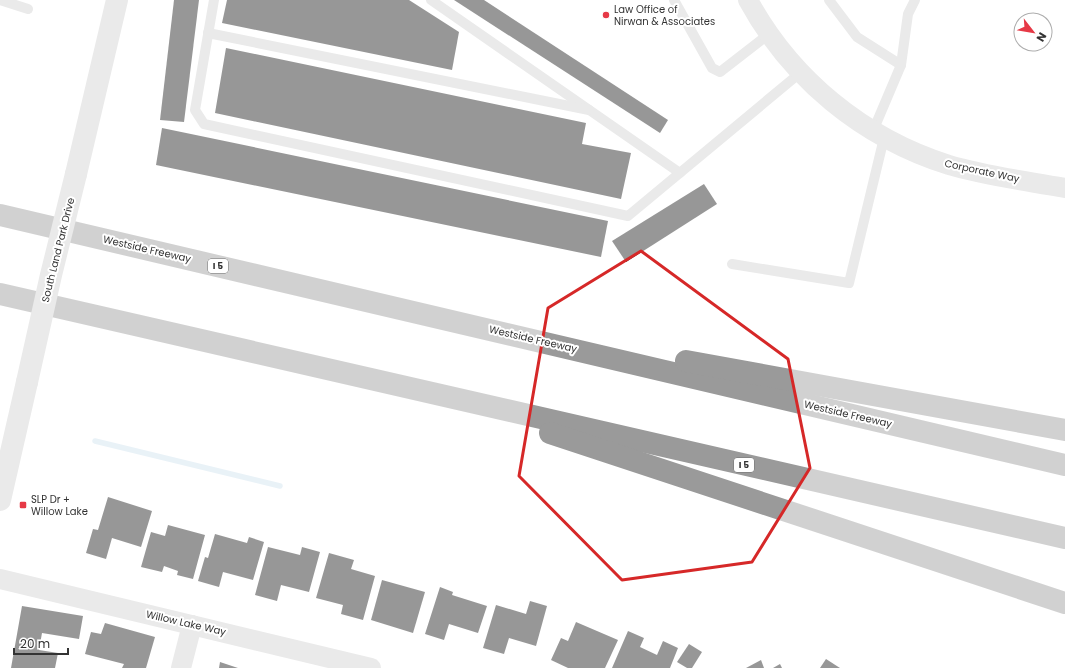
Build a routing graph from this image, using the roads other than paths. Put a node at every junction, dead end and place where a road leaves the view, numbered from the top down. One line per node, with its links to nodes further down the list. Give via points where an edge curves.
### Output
1 (0, 0): 9 (lane)
2 (117, 0): 25 (street, South Land Park Drive, bridge)
3 (214, 0): 10 (lane)
4 (431, 0): 14 (lane)
5 (674, 0): 11 (lane, via 712,68 720,72)
6 (748, 0): 11 (street, Corporate Way)
7 (829, 0): 12 (lane, via 857,37)
8 (915, 0): 12 (lane, via 908,14)
9 (28, 9)
10 (208, 33): 14 (lane); 16 (lane, via 195,110 204,124 628,216)
11 (769, 34): 13 (street, Corporate Way)
12 (902, 65): 15 (lane)
13 (800, 73): 15 (street, Corporate Way, via 826,98); 16 (lane)
14 (589, 110): 16 (lane)
15 (879, 134): 17 (street, Corporate Way, via 916,153 950,165); 19 (lane, via 849,283)
16 (680, 173)
17 (1065, 188)
18 (0, 215): 21 (highway, Westside Freeway / I 5)
19 (732, 264)
20 (0, 294): 22 (highway, I 5)
21 (436, 316): 23 (highway); 24 (highway, Westside Freeway / I 5)
22 (423, 391): 26 (highway, I 5); 28 (highway)
23 (1065, 430)
24 (1065, 465)
25 (0, 500)
26 (1065, 538)
27 (0, 579): 29 (street, Willow Lake Way)
28 (1065, 602)
29 (192, 625): 30 (street); 31 (street, Willow Lake Way)
30 (181, 668)
31 (371, 668)

